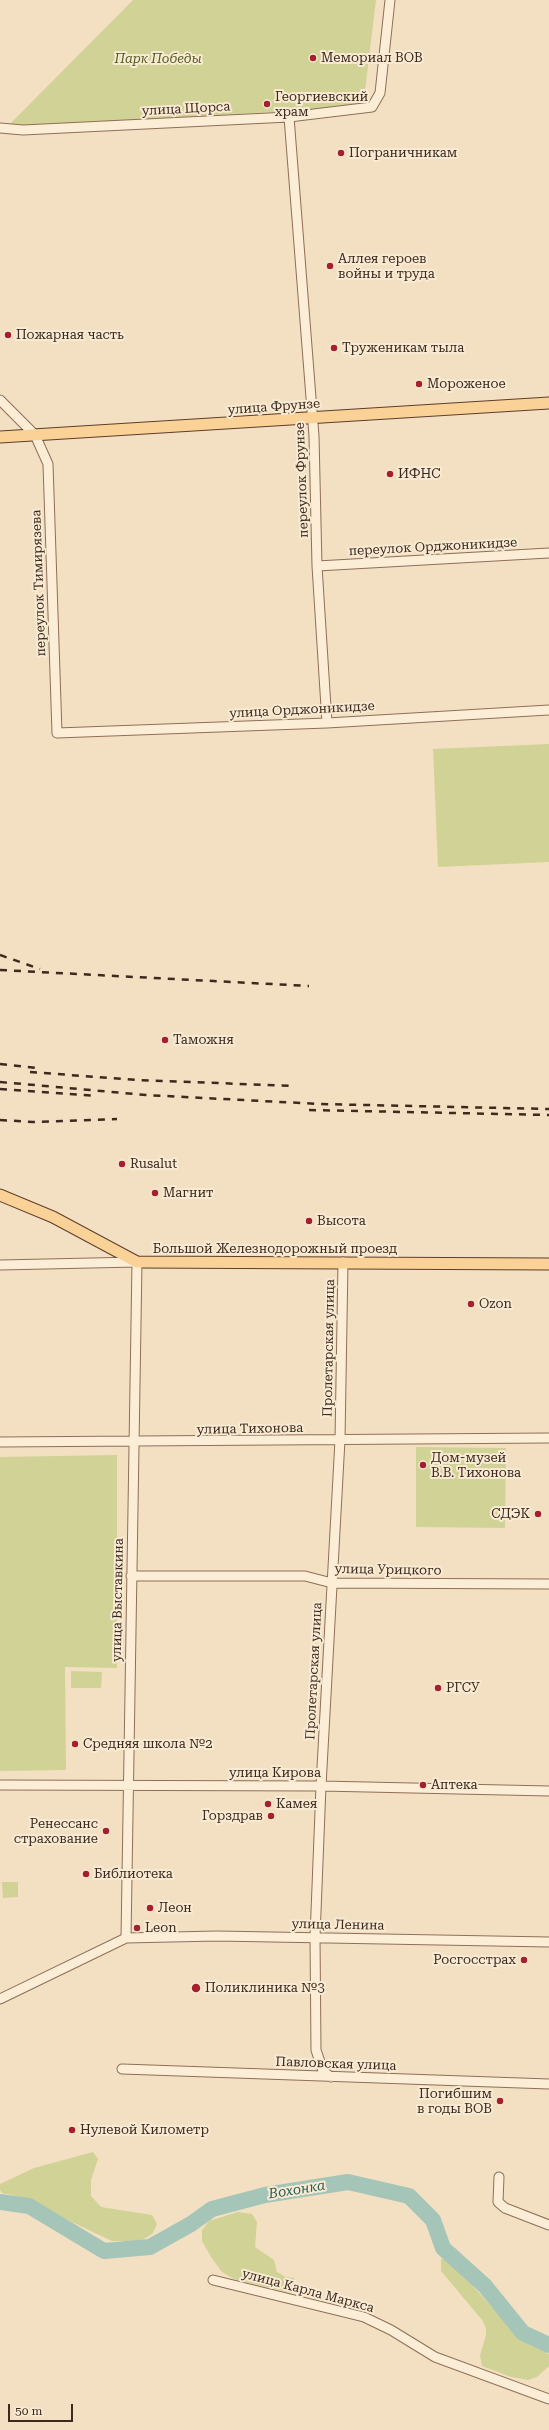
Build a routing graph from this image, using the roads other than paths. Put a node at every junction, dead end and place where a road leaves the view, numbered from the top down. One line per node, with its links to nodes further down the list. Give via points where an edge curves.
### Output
1 (390, 0): 2 (street, улица Щорса, via 380,93 372,107)
2 (289, 117): 3 (street, улица Щорса, via 23,130); 6 (street, переулок Фрунзе)
3 (0, 128)
4 (0, 400): 7 (street)
5 (549, 402): 6 (main road, улица Фрунзе)
6 (313, 418): 7 (main road, улица Фрунзе); 10 (street, переулок Фрунзе)
7 (35, 435): 8 (main road, улица Фрунзе); 13 (street, переулок Тимирязева, via 48,464)
8 (0, 438)
9 (549, 553): 10 (street, переулок Орджоникидзе)
10 (318, 566): 12 (street, переулок Фрунзе)
11 (549, 710): 12 (street, улица Орджоникидзе)
12 (327, 723): 13 (street, улица Орджоникидзе)
13 (57, 733)
14 (0, 1195): 15 (main road, via 53,1217)
15 (137, 1262): 16 (main road, Большой Железнодорожный проезд); 18 (street, Большой Железнодорожный проезд); 22 (street, улица Выставкина)
16 (343, 1262): 17 (main road, Большой Железнодорожный проезд); 20 (street, Пролетарская улица)
17 (549, 1264)
18 (0, 1265)
19 (549, 1438): 20 (street, улица Тихонова)
20 (340, 1440): 22 (street, улица Тихонова); 24 (street, Пролетарская улица)
21 (0, 1442): 22 (street, улица Тихонова)
22 (134, 1442): 23 (street, улица Выставкина)
23 (131, 1576): 24 (street, улица Урицкого, via 305,1576); 27 (street, улица Выставкина)
24 (332, 1583): 25 (street, улица Урицкого); 28 (street, Пролетарская улица)
25 (549, 1584)
26 (0, 1785): 27 (street, улица Кирова)
27 (129, 1785): 28 (street, улица Кирова); 31 (street, улица Выставкина)
28 (321, 1786): 29 (street, улица Кирова); 30 (street, Пролетарская улица)
29 (549, 1791)
30 (315, 1937): 31 (street, улица Ленина); 32 (street, улица Ленина); 35 (street, Пролетарская улица, via 316,2050 323,2071)
31 (126, 1938): 33 (street)
32 (549, 1942)
33 (0, 1999)
34 (122, 2069): 35 (street, Павловская улица)
35 (331, 2076): 36 (street, Павловская улица)
36 (549, 2084)
37 (499, 2177): 38 (street, via 498,2202 505,2208)
38 (549, 2225)
39 (213, 2280): 40 (street, улица Карла Маркса, via 364,2317 435,2357)
40 (549, 2399)

